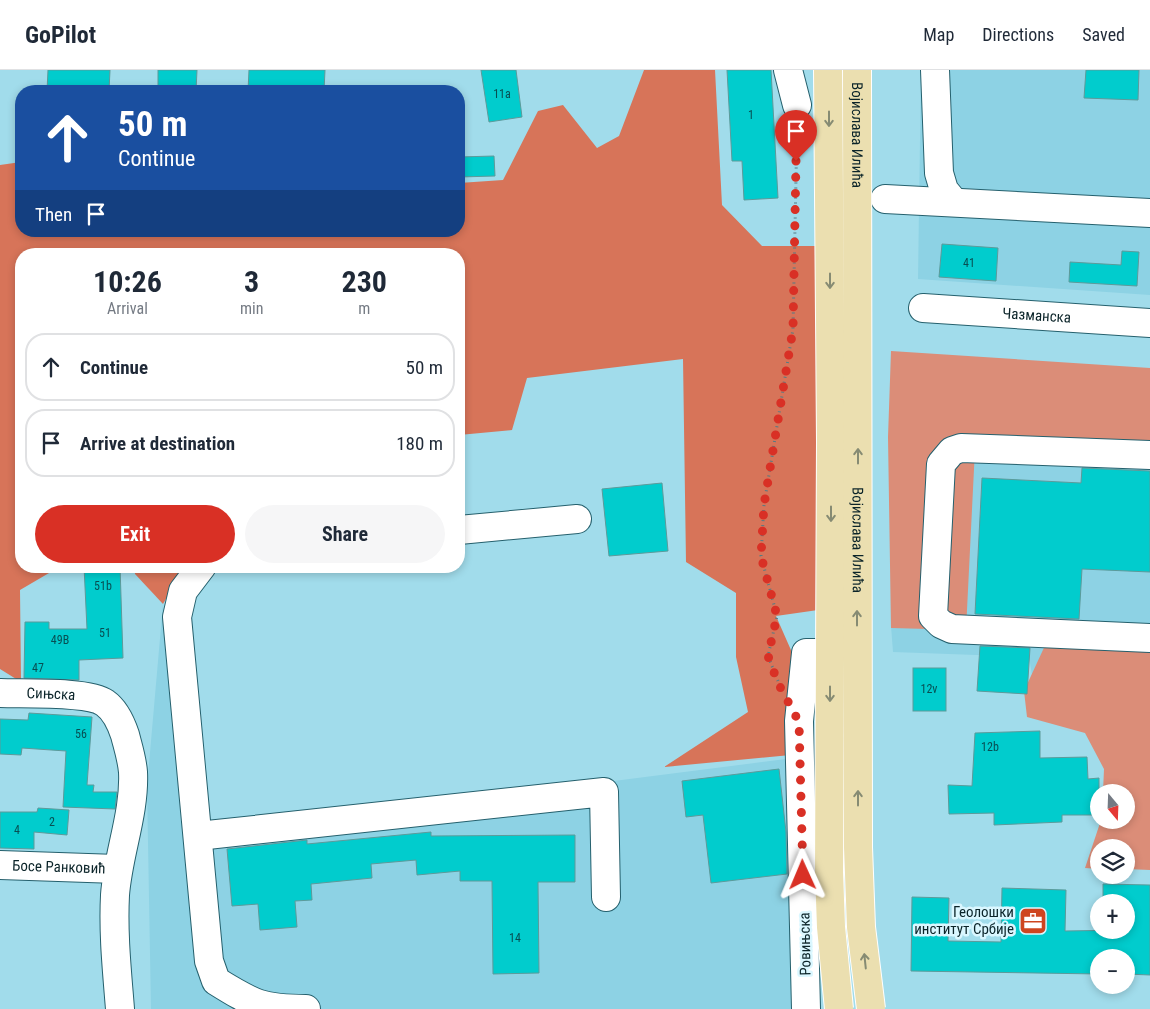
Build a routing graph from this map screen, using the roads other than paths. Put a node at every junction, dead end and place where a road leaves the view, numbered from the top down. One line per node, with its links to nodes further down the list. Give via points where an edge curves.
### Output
1 (788, 70): 5 (street)
2 (828, 70): 26 (main road, Војислава Илића, one-way to 26, bridge, via 831,442 829,872)
3 (857, 70): 27 (main road, Војислава Илића, one-way to 3, bridge, via 858,847)
4 (934, 70): 7 (street, via 939,173 944,190)
5 (797, 105)
6 (885, 200): 7 (street)
7 (954, 202): 8 (street)
8 (1150, 208)
9 (923, 308): 10 (street, Чазманска)
10 (1150, 323)
11 (1150, 455): 15 (street, via 952,451 940,464 933,616 952,629)
12 (577, 519): 13 (street)
13 (465, 529)
14 (196, 573): 18 (street, via 182,591 177,617)
15 (1150, 638)
16 (0, 693): 20 (street, Сињска, via 80,696 103,701 111,707 122,725 133,772)
17 (866, 755): 25 (street, Ровињска, via 867,653 806,653 799,722)
18 (198, 836): 21 (street, via 604,792); 23 (street, via 210,962 216,981 257,1005)
19 (0, 865): 20 (street, Босе Ранковић)
20 (117, 869): 22 (street, via 114,933)
21 (606, 897)
22 (120, 1009)
23 (279, 1009): 24 (street)
24 (306, 1009)
25 (806, 1009)
26 (839, 1009)
27 (871, 1009)

